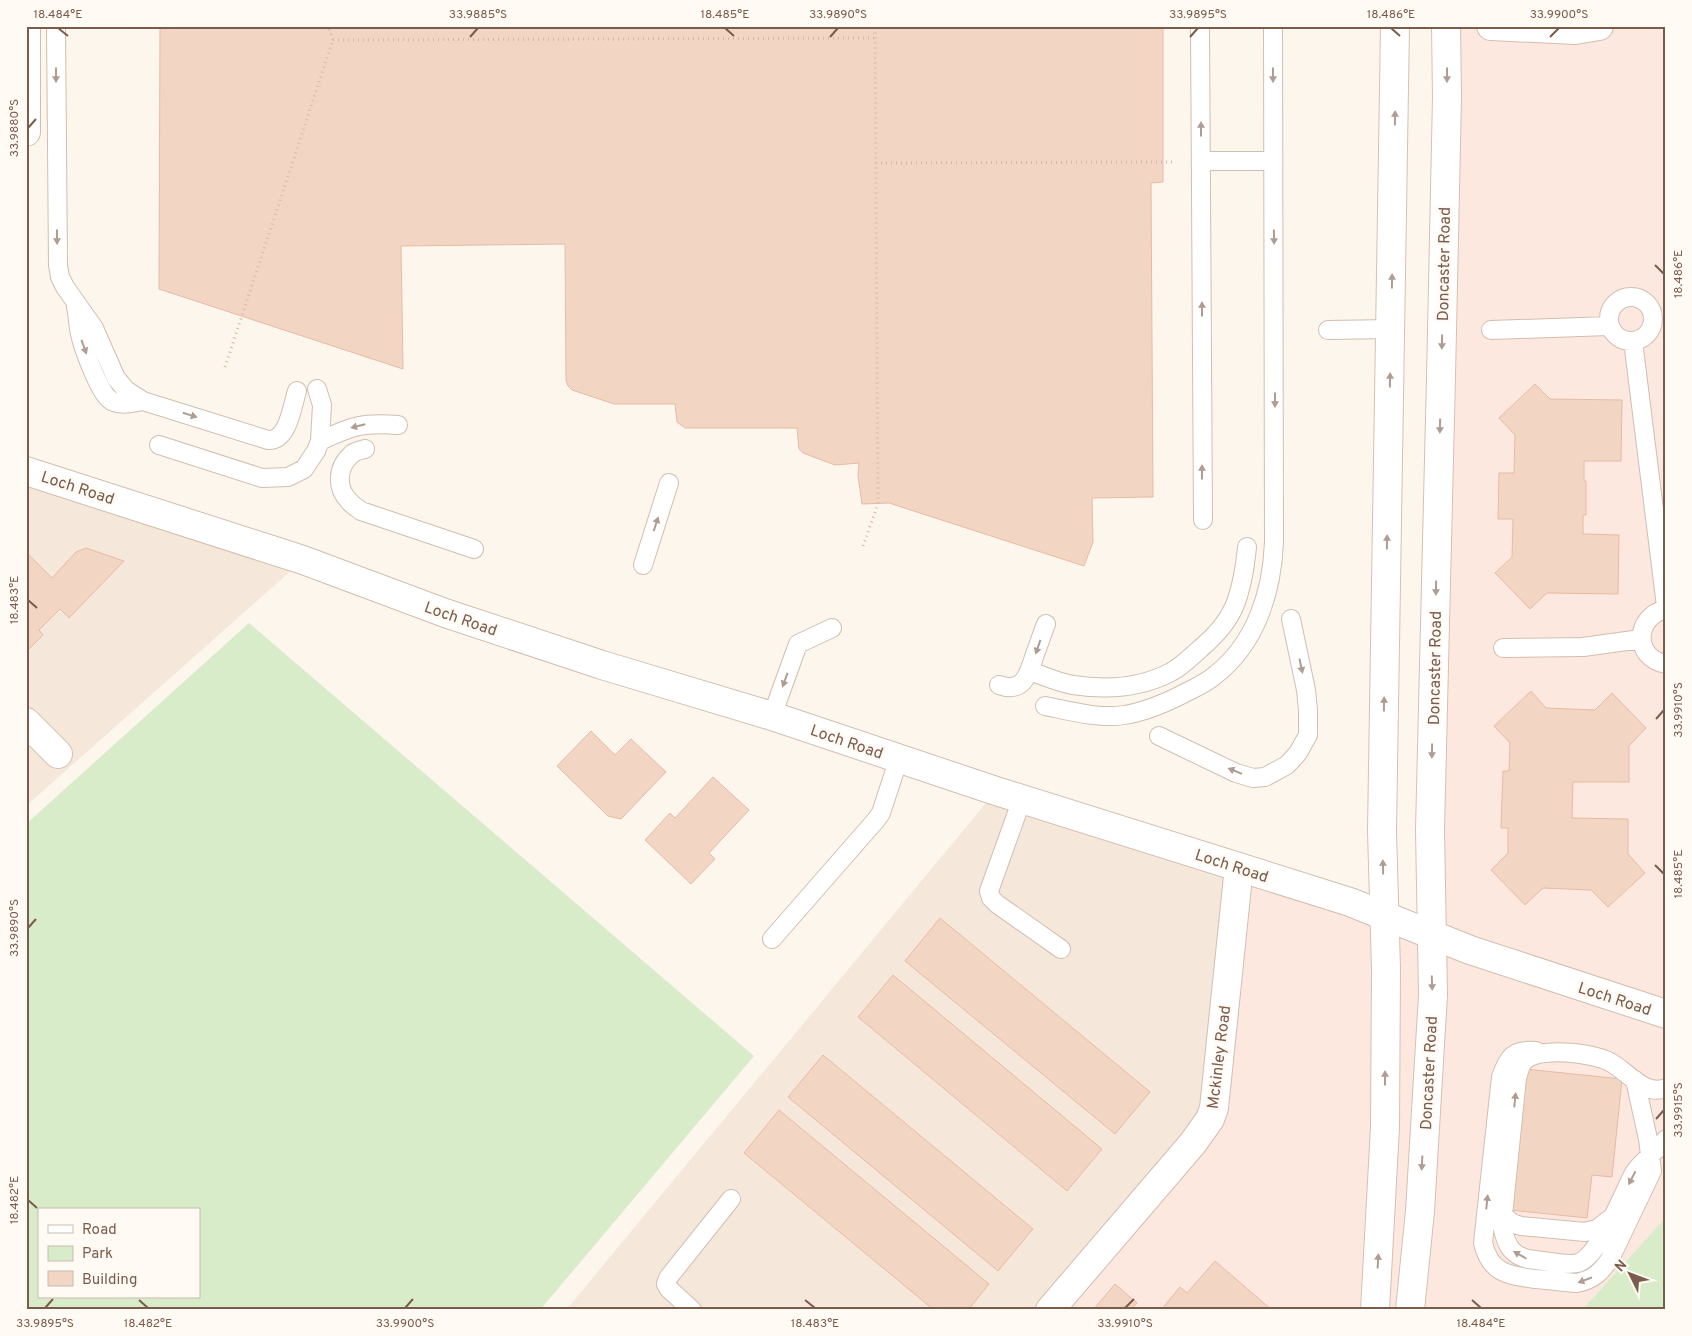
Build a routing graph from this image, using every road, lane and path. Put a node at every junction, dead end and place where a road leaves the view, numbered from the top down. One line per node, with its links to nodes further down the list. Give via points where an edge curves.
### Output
1 (26, 26): 13 (street)
2 (56, 26): 25 (lane, one-way to 25, via 60,277 94,328 116,378 126,390 143,401 268,440 284,433)
3 (328, 26): 12 (path)
4 (875, 26): 11 (path)
5 (1200, 26): 14 (lane, one-way to 5)
6 (1273, 26): 15 (lane, one-way to 15)
7 (1395, 26): 19 (street, one-way to 7)
8 (1446, 26): 55 (street, Doncaster Road, one-way to 55)
9 (1491, 26): 10 (street, via 1575,30)
10 (1599, 26)
11 (875, 38): 12 (path); 16 (path)
12 (333, 40): 23 (path)
13 (26, 132)
14 (1201, 161): 15 (lane); 16 (path); 32 (lane, one-way to 14)
15 (1273, 161): 46 (lane, one-way to 46, via 1273,564 1263,608 1250,636 1214,676 1160,706 1123,715)
16 (876, 163): 33 (path, via 878,504)
17 (1659, 315): 18 (lane, via 1638,297 1629,296 1619,299 1612,307 1608,316); 22 (lane, via 1650,331)
18 (1610, 326): 21 (lane); 22 (lane, via 1614,335)
19 (1391, 329): 20 (lane); 54 (street, one-way to 19, via 1382,831)
20 (1328, 330)
21 (1491, 330)
22 (1633, 342): 37 (lane)
23 (225, 367)
24 (318, 389): 27 (lane, via 322,405)
25 (297, 391)
26 (398, 425): 27 (lane, one-way to 27, via 359,425)
27 (320, 441): 28 (lane, via 304,469 288,478 274,479)
28 (159, 446)
29 (366, 449): 35 (lane, via 352,453 339,476 340,488 348,500 361,511)
30 (26, 471): 47 (street, Loch Road, via 303,560 445,613 602,666)
31 (669, 483): 36 (lane, one-way to 31)
32 (1203, 520)
33 (863, 546)
34 (1248, 547): 44 (lane, via 1240,590 1223,626 1171,672 1121,688 1100,688 1072,685)
35 (474, 549)
36 (643, 565)
37 (1666, 607): 41 (lane, via 1650,616 1642,631)
38 (1291, 619): 49 (lane, one-way to 49, via 1306,690 1308,734 1287,765 1265,777 1253,778)
39 (1046, 624): 44 (lane, one-way to 44)
40 (832, 628): 47 (lane, one-way to 47, via 798,644)
41 (1642, 639): 42 (lane, via 1583,647); 43 (lane, via 1649,655)
42 (1503, 648)
43 (1666, 664)
44 (1030, 671): 45 (lane, via 1016,686 1008,688)
45 (999, 684)
46 (1045, 706)
47 (772, 716): 51 (street, Loch Road)
48 (26, 722): 50 (street)
49 (1159, 736)
50 (58, 754)
51 (898, 758): 52 (street, Loch Road); 56 (lane, via 876,820)
52 (1022, 798): 53 (street, Loch Road); 57 (lane, via 989,891 997,904)
53 (1239, 867): 54 (street, Loch Road); 68 (street, Mckinley Road, via 1214,1108 1210,1119)
54 (1384, 916): 55 (street, Loch Road); 69 (street, one-way to 54, via 1385,1127)
55 (1430, 935): 58 (street, Loch Road); 70 (street, Doncaster Road, one-way to 70, via 1432,995 1420,1210)
56 (772, 939)
57 (1061, 949)
58 (1666, 1014)
59 (1543, 1052): 60 (lane, via 1598,1057 1626,1071); 63 (lane, one-way to 59, via 1652,1171 1628,1225 1610,1259 1595,1276 1577,1284 1516,1276 1494,1266 1483,1243 1501,1077 1506,1061 1513,1054); 65 (lane, one-way to 59, via 1517,1078 1526,1059)
60 (1635, 1080): 61 (lane, via 1649,1090); 63 (lane)
61 (1666, 1088)
62 (1666, 1139): 63 (lane)
63 (1650, 1156): 66 (lane, one-way to 66, via 1635,1171)
64 (731, 1199): 67 (lane, via 668,1278 666,1284 669,1289)
65 (1503, 1215): 66 (lane, via 1521,1226 1585,1232 1597,1229); 66 (lane, one-way to 65, via 1594,1250 1576,1264 1527,1260 1516,1255 1505,1240)
66 (1613, 1217)
67 (692, 1310)
68 (1050, 1310)
69 (1375, 1310)
70 (1410, 1310)

